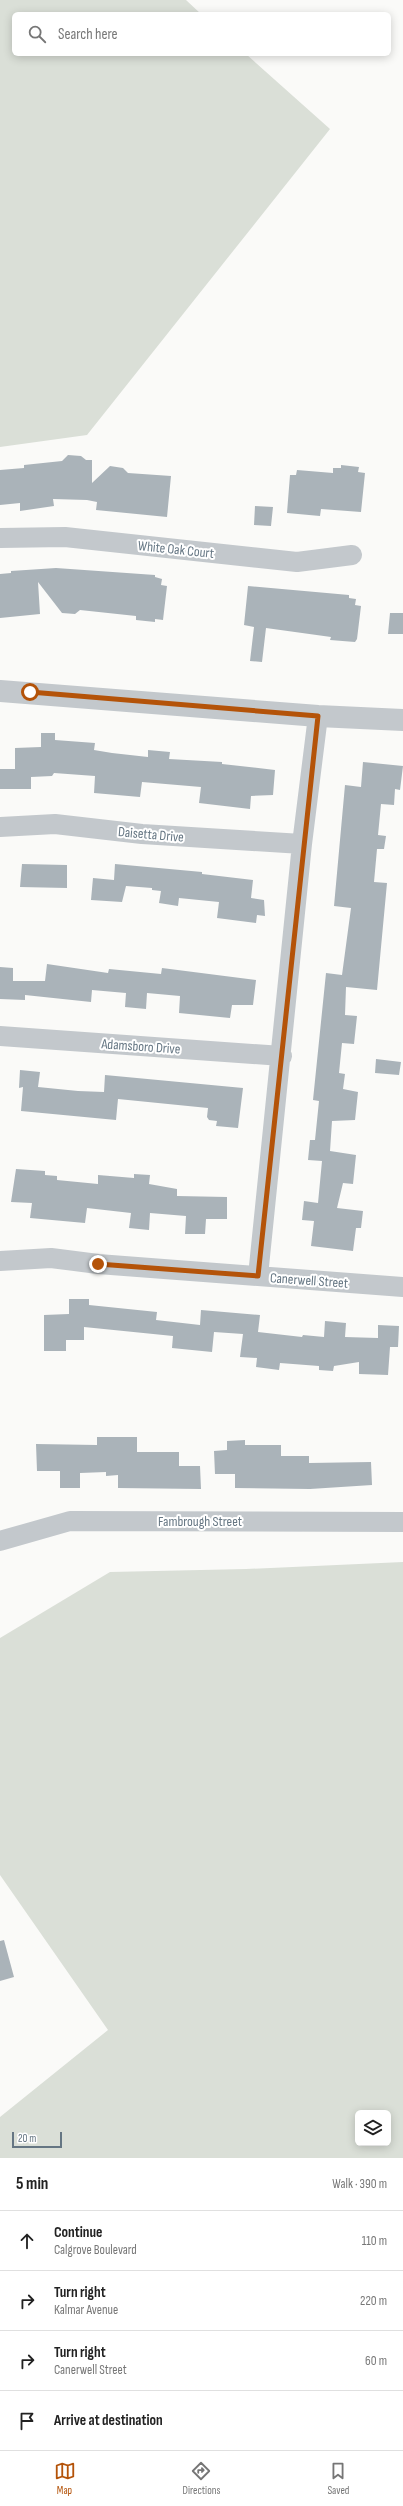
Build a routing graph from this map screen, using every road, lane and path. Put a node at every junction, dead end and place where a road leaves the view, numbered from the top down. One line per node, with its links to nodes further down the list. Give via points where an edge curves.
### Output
1 (0, 538): 2 (street, White Oak Court, via 65,536 297,562)
2 (352, 555)
3 (0, 691): 4 (street)
4 (318, 716): 5 (street); 7 (street)
5 (403, 720)
6 (0, 827): 7 (street, Daisetta Drive, via 55,824 142,834)
7 (302, 844): 9 (street)
8 (0, 1036): 9 (street, Adamsboro Drive)
9 (282, 1056): 11 (street)
10 (0, 1261): 11 (street, Canerwell Street, via 51,1258)
11 (258, 1276): 12 (street, Canerwell Street)
12 (403, 1287)
13 (403, 1522): 14 (street, Fambrough Street, via 70,1521)
14 (0, 1541)

